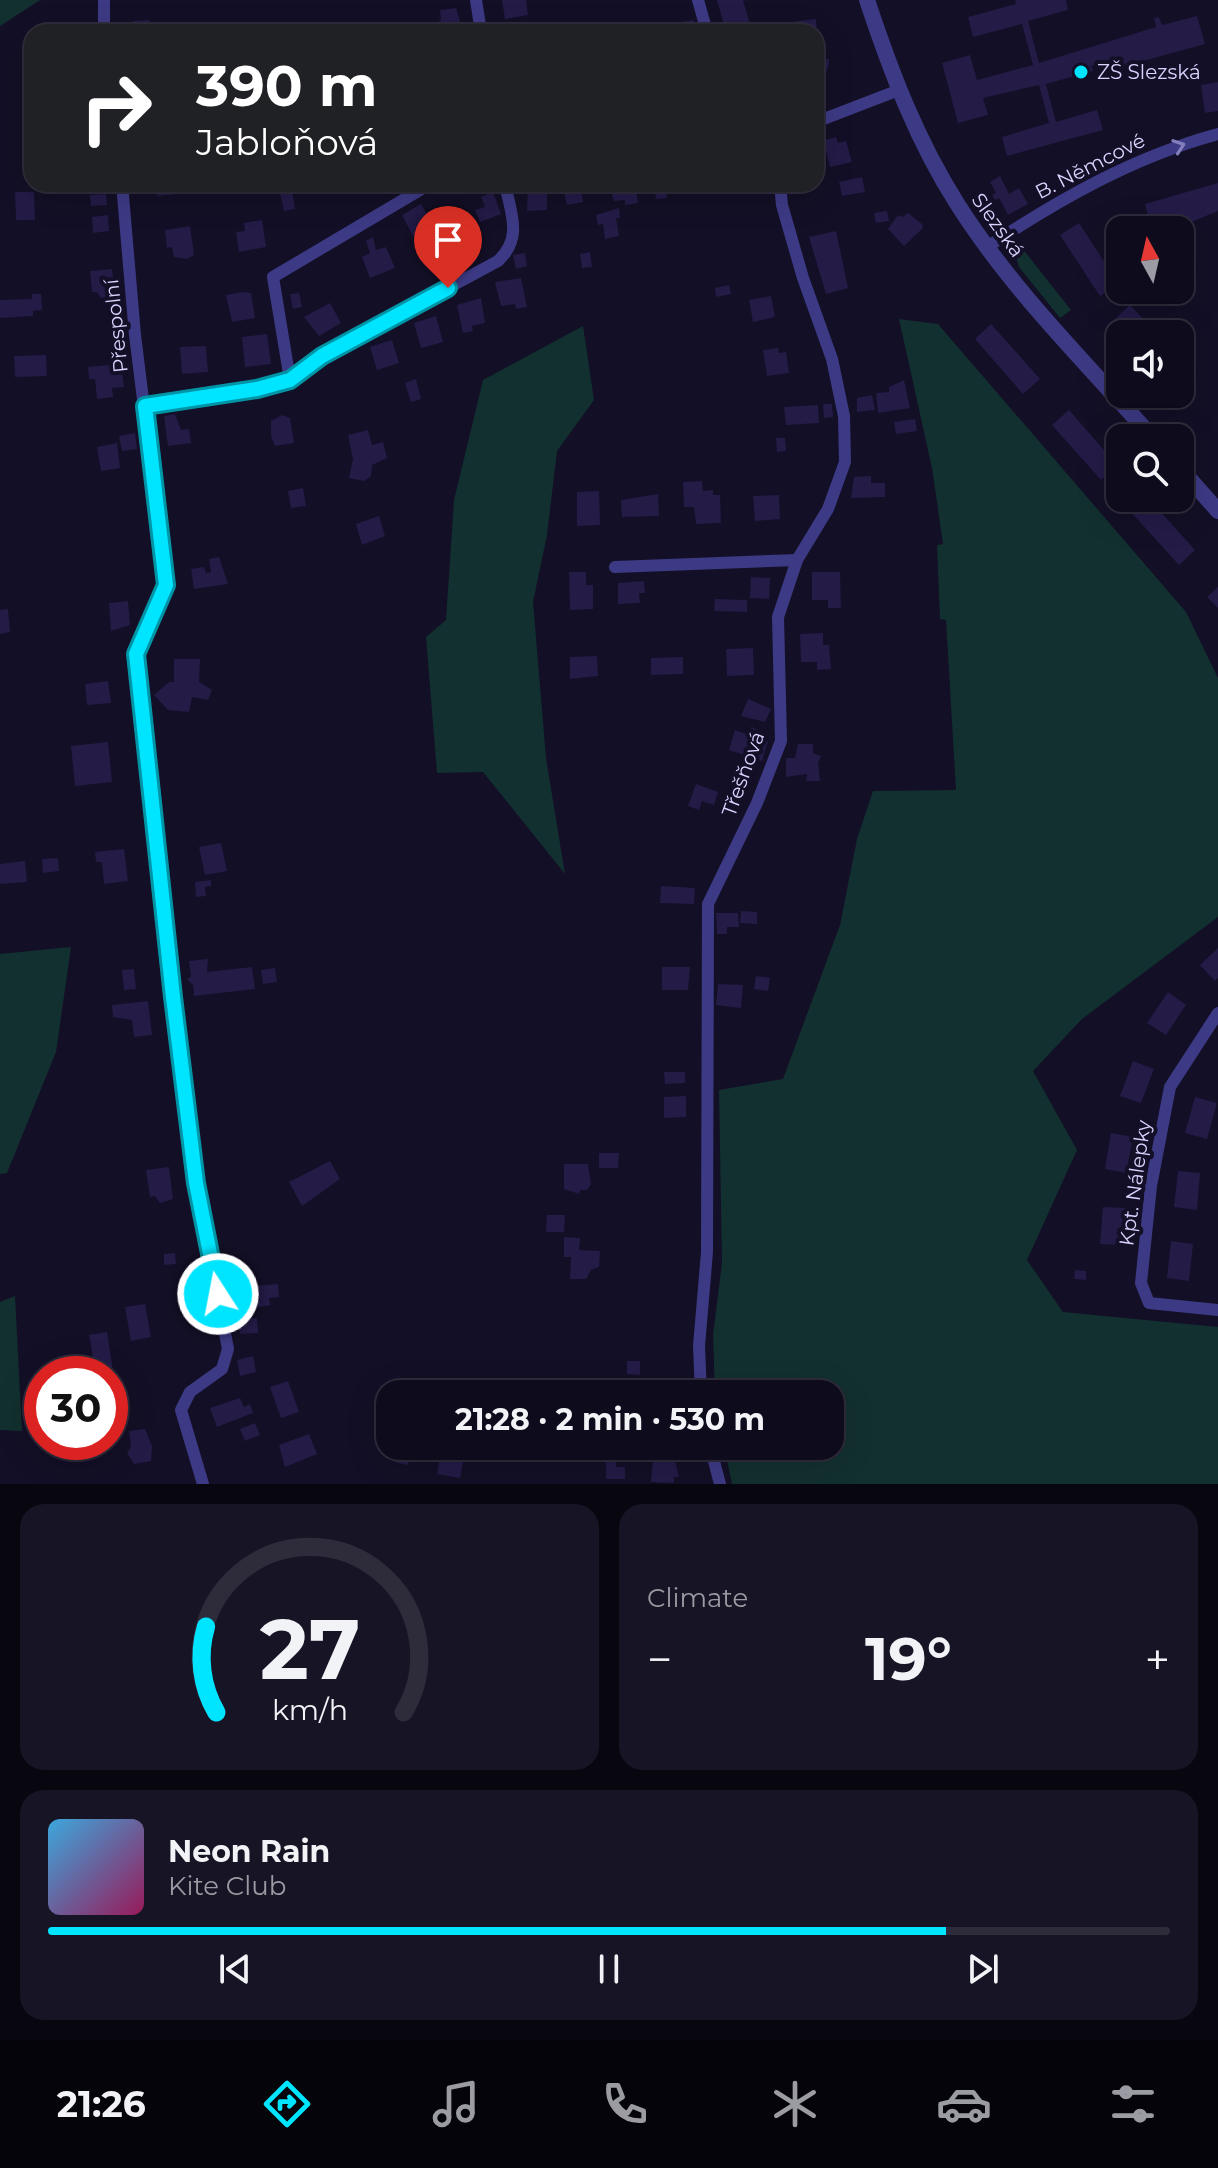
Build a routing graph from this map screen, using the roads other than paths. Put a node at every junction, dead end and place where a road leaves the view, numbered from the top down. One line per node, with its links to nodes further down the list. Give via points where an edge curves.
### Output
1 (104, 0): 5 (street)
2 (476, 0): 6 (street)
3 (698, 0): 7 (street)
4 (867, 0): 8 (street, Slezská)
5 (104, 24)
6 (480, 24)
7 (705, 24)
8 (899, 90): 9 (street); 15 (street, Slezská, via 943,181)
9 (824, 119)
10 (1218, 134): 15 (street, B. Němcové, one-way to 10, via 1132,163)
11 (123, 192): 17 (street, Přespolní)
12 (416, 192): 16 (street, via 273,277)
13 (507, 192): 16 (street, via 516,234 498,261 322,356)
14 (781, 192): 21 (street, Třešňová, via 844,416 845,462 828,509)
15 (987, 247): 18 (street, Slezská)
16 (290, 380): 17 (street)
17 (145, 406): 27 (street, Přespolní, via 166,585 136,654 196,1183 228,1349 222,1369 190,1392 181,1410)
18 (1140, 424)
19 (1194, 484): 20 (street)
20 (1218, 511)
21 (797, 560): 22 (street); 25 (street, Třešňová, via 778,617 781,741 708,904 707,1252)
22 (615, 567)
23 (1218, 1013): 24 (street, Kpt. Nálepky, via 1170,1087 1151,1186 1141,1283 1149,1303)
24 (1218, 1310)
25 (700, 1380)
26 (714, 1460): 28 (street)
27 (203, 1484)
28 (720, 1484)

